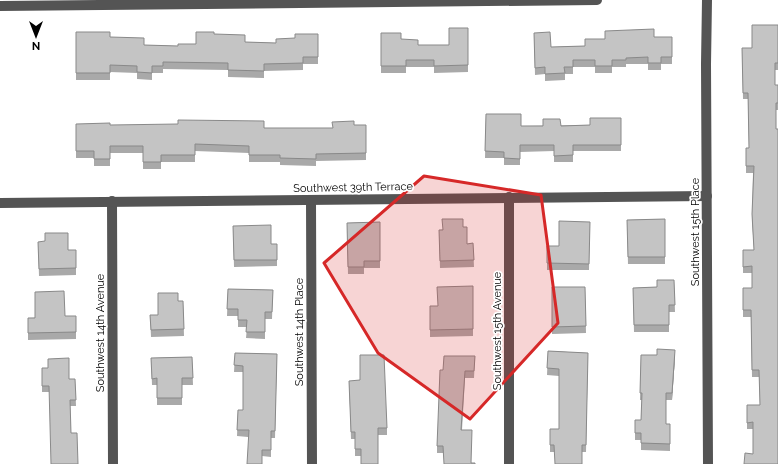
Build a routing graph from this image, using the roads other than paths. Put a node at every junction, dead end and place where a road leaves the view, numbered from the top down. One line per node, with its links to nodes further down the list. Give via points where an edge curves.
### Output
1 (597, 0): 3 (street)
2 (707, 0): 4 (street, Southwest 15th Place)
3 (0, 6)
4 (707, 196): 5 (street, Southwest 39th Terrace); 12 (street, Southwest 15th Place)
5 (509, 198): 6 (street, Southwest 39th Terrace); 11 (street, Southwest 15th Avenue)
6 (311, 200): 7 (street, Southwest 39th Terrace); 10 (street, Southwest 14th Place)
7 (112, 201): 8 (street, Southwest 39th Terrace); 9 (street, Southwest 14th Avenue)
8 (0, 203)
9 (113, 464)
10 (312, 464)
11 (509, 464)
12 (708, 464)

